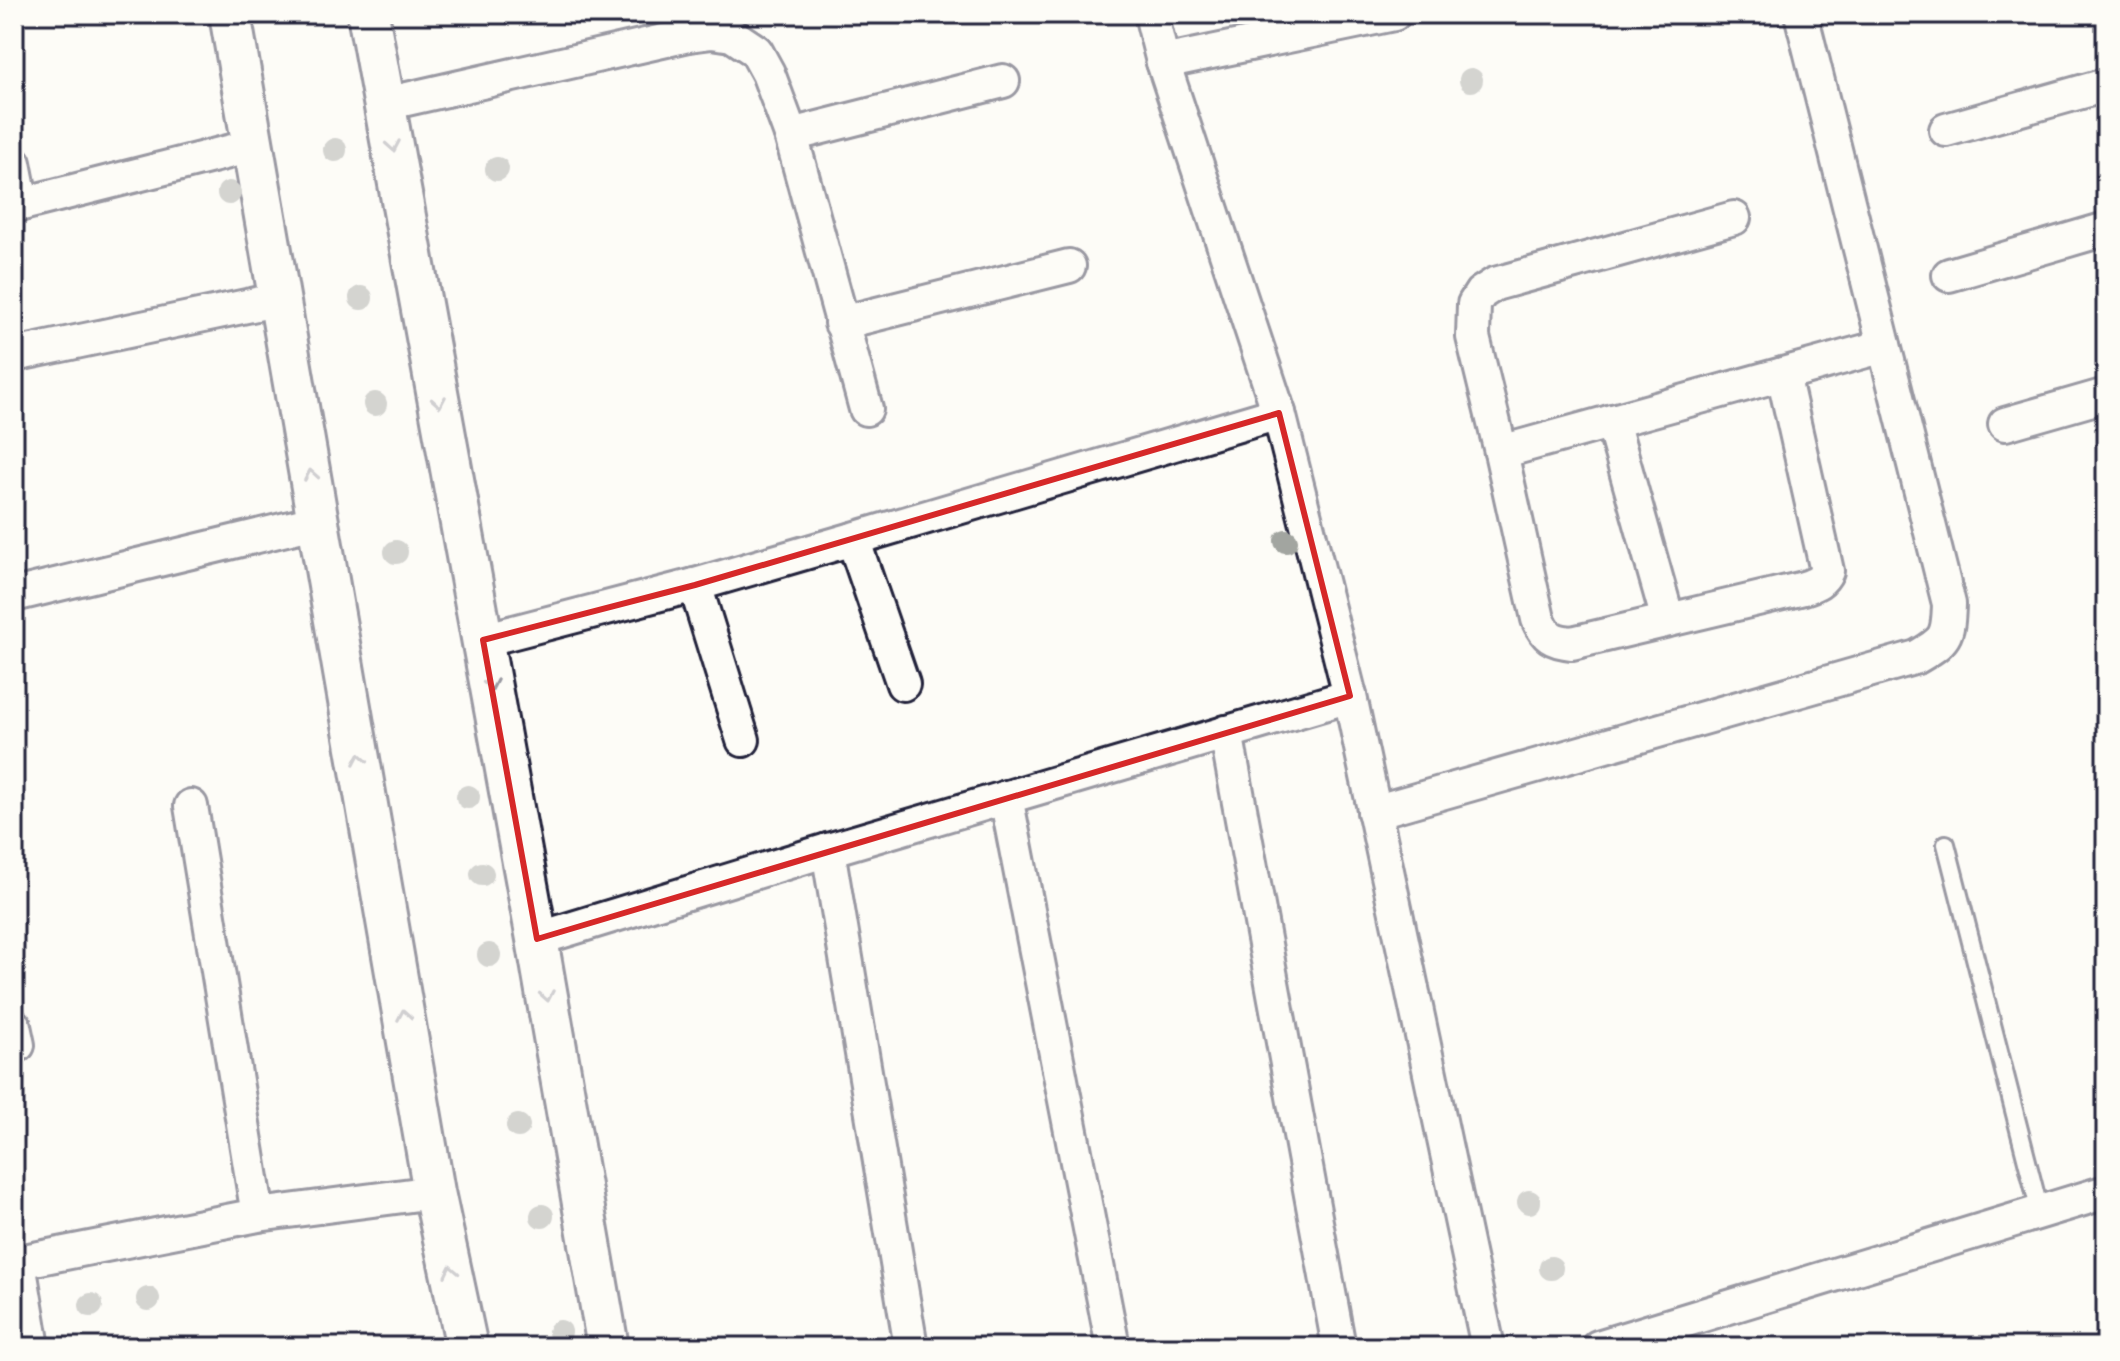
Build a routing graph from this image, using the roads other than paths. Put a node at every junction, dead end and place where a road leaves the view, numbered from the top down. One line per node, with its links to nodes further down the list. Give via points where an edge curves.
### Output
1 (230, 14): 12 (street)
2 (368, 14): 9 (street)
3 (1151, 14): 6 (street)
4 (1394, 14): 6 (street)
5 (1801, 14): 21 (street)
6 (1163, 62): 26 (street)
7 (1003, 81): 11 (street)
8 (2106, 85): 10 (street)
9 (385, 104): 11 (street, via 712,32 732,35 756,51); 35 (street, one-way to 35)
10 (1946, 130)
11 (791, 135): 20 (street)
12 (252, 146): 14 (street); 19 (street)
13 (14, 163): 14 (street)
14 (18, 205)
15 (1734, 218): 29 (street, via 1495,284 1481,293 1474,304 1473,337)
16 (2106, 229): 18 (street)
17 (1069, 266): 20 (street)
18 (1949, 275)
19 (280, 299): 22 (street); 30 (street, one-way to 19)
20 (841, 323): 25 (street)
21 (1884, 346): 23 (street); 42 (street, via 1949,604 1948,630 1935,646 1917,657)
22 (14, 355)
23 (1783, 374): 27 (street); 34 (street, via 1827,571 1824,578 1804,588)
24 (2106, 395): 28 (street)
25 (866, 409)
26 (1279, 413): 31 (street); 37 (street)
27 (1612, 421): 29 (street); 34 (street)
28 (2005, 424)
29 (1501, 452): 34 (street, via 1544,632 1557,642 1572,643)
30 (319, 521): 33 (street); 46 (street, one-way to 30)
31 (853, 539): 32 (street); 36 (street)
32 (695, 585): 35 (street); 39 (street)
33 (14, 595)
34 (1668, 620)
35 (483, 640): 45 (street, one-way to 45)
36 (903, 684)
37 (1350, 696): 38 (street); 42 (street)
38 (1226, 732): 40 (street); 57 (street)
39 (743, 740)
40 (1006, 797): 44 (street); 56 (street)
41 (191, 806): 49 (street)
42 (1374, 812): 58 (street)
43 (1946, 844): 48 (lane)
44 (828, 850): 45 (street); 55 (street)
45 (537, 939): 54 (street, one-way to 54)
46 (434, 1192): 49 (street); 53 (street, one-way to 46)
47 (2106, 1192): 48 (street)
48 (2040, 1212): 51 (street)
49 (258, 1215): 50 (street)
50 (16, 1263): 52 (street)
51 (1601, 1346)
52 (33, 1347)
53 (467, 1347)
54 (608, 1347)
55 (911, 1347)
56 (1113, 1347)
57 (1339, 1347)
58 (1488, 1347)

